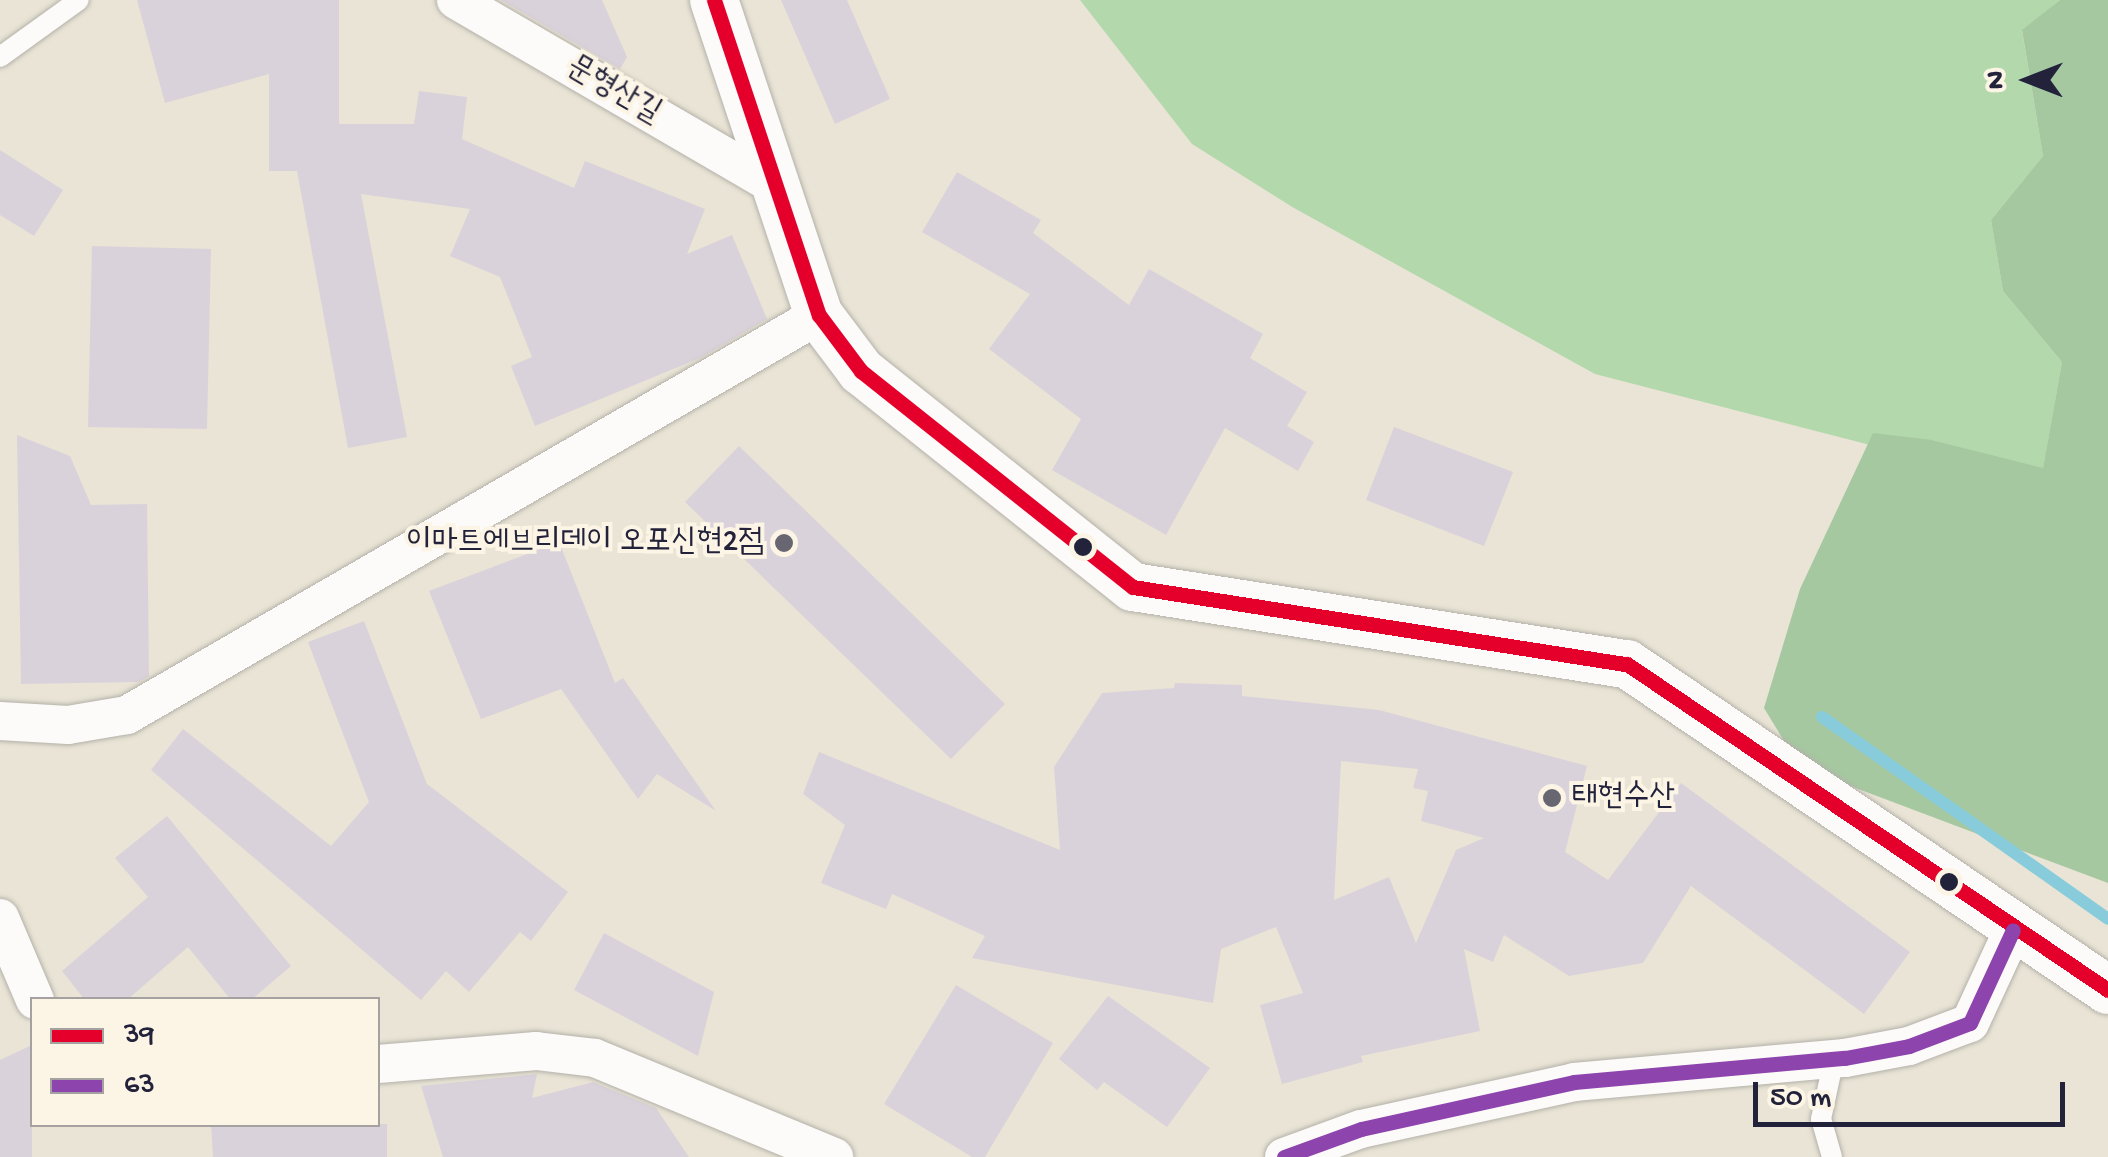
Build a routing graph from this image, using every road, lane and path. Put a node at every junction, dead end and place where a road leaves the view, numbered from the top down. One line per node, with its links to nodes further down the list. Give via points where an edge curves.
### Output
1 (80, 0): 4 (lane)
2 (456, 0): 5 (street, 문형산길)
3 (714, 0): 5 (street)
4 (0, 58)
5 (770, 183): 6 (street)
6 (819, 315): 7 (street, via 127,715 68,725); 9 (street, via 861,371 1133,587 1627,664)
7 (0, 721)
8 (0, 918): 11 (street)
9 (2013, 930): 10 (street); 12 (street, via 1970,1022 1909,1046)
10 (2108, 990)
11 (33, 997)
12 (1834, 1059): 15 (street, via 1574,1082 1361,1129); 16 (lane, via 1821,1118)
13 (380, 1064): 14 (street, via 536,1051 594,1058)
14 (834, 1157)
15 (1284, 1157)
16 (1832, 1157)

